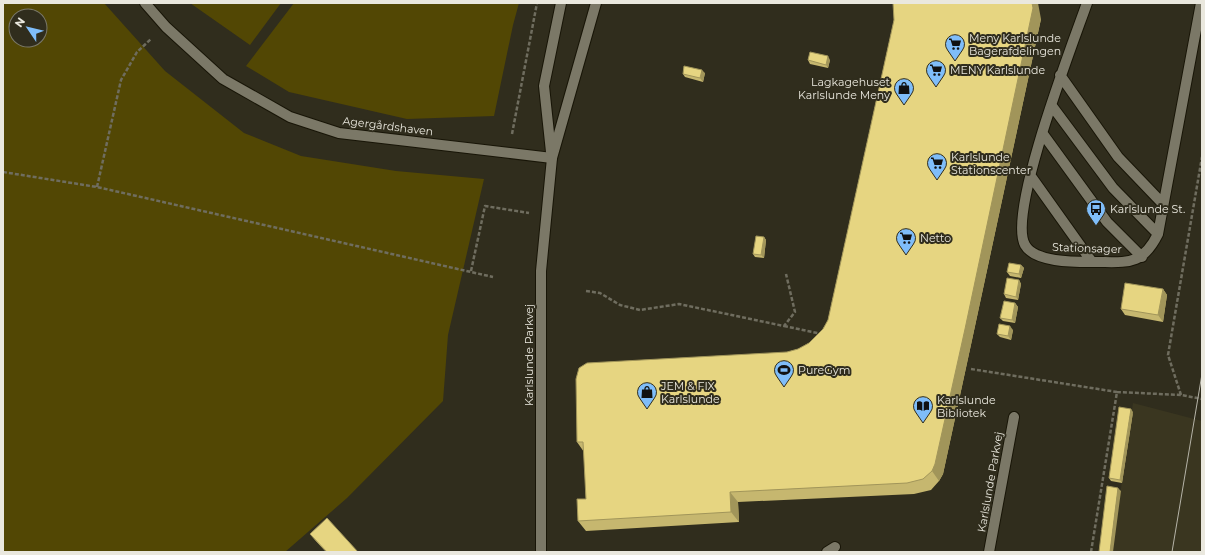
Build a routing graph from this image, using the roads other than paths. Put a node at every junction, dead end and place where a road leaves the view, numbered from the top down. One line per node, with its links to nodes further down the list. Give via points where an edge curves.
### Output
1 (145, 3): 9 (street, Agergårdshaven, via 166,27 223,79 290,117 339,133)
2 (561, 3): 9 (street, Karlslunde Parkvej, via 544,86)
3 (596, 3): 9 (street, Karlslunde Parkvej)
4 (1087, 3): 6 (street, Stationsager)
5 (1200, 3): 11 (street)
6 (1060, 75): 7 (street, Stationsager); 11 (street, via 1118,157)
7 (1052, 106): 8 (street, Stationsager); 12 (street, via 1113,188)
8 (1043, 134): 10 (street, Stationsager); 13 (street, via 1107,222)
9 (552, 158): 16 (street, Karlslunde Parkvej, via 541,271)
10 (1030, 175): 14 (street); 14 (street, Stationsager, via 1021,226 1024,244 1033,253 1046,259)
11 (1164, 204): 12 (street)
12 (1158, 234): 13 (street)
13 (1142, 257): 14 (street, Stationsager, via 1125,262)
14 (1092, 262)
15 (1014, 417): 17 (street, Karlslunde Parkvej)
16 (541, 552)
17 (989, 552)

